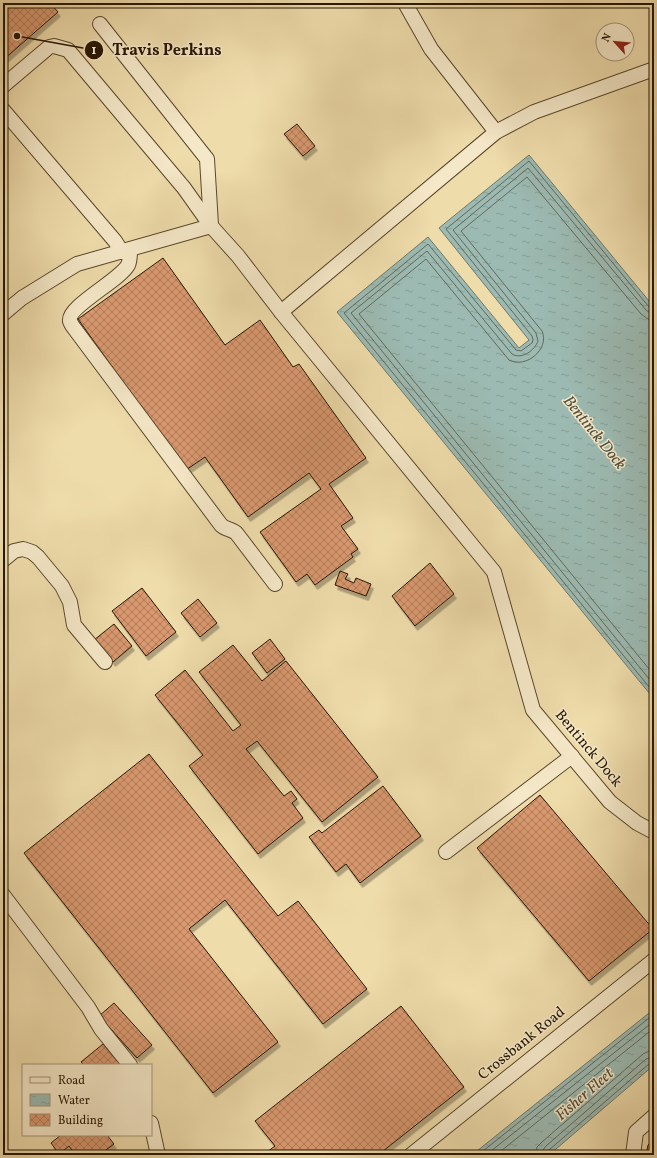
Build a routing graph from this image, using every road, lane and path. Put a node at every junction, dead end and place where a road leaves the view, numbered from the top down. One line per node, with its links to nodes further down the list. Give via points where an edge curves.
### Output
1 (405, 3): 6 (street, via 431,49)
2 (100, 24): 7 (street, via 207,159)
3 (654, 69): 6 (street, via 534,112)
4 (3, 86): 7 (street, Bentinck Dock, via 49,47 68,50 184,188)
5 (3, 110): 8 (street, via 115,242)
6 (496, 132): 9 (street)
7 (211, 226): 8 (street); 9 (street, Bentinck Dock, via 238,256)
8 (126, 251): 10 (street, via 77,264 22,298); 12 (street, via 130,257 121,274 77,308 70,321 221,526 238,534)
9 (281, 312): 14 (street, Bentinck Dock, via 494,572 533,710)
10 (3, 314)
11 (3, 560): 13 (street, via 14,551 22,549 38,557 62,586 70,602 74,625)
12 (275, 584)
13 (105, 662)
14 (572, 756): 15 (street, Bentinck Dock, via 610,802 637,823); 16 (street)
15 (654, 832)
16 (446, 852)
17 (3, 895): 19 (street)
18 (654, 960): 23 (street, Crossbank Road)
19 (129, 1064)
20 (654, 1116): 24 (street, via 636,1132)
21 (152, 1128): 22 (street)
22 (158, 1155)
23 (411, 1155)
24 (633, 1155)

